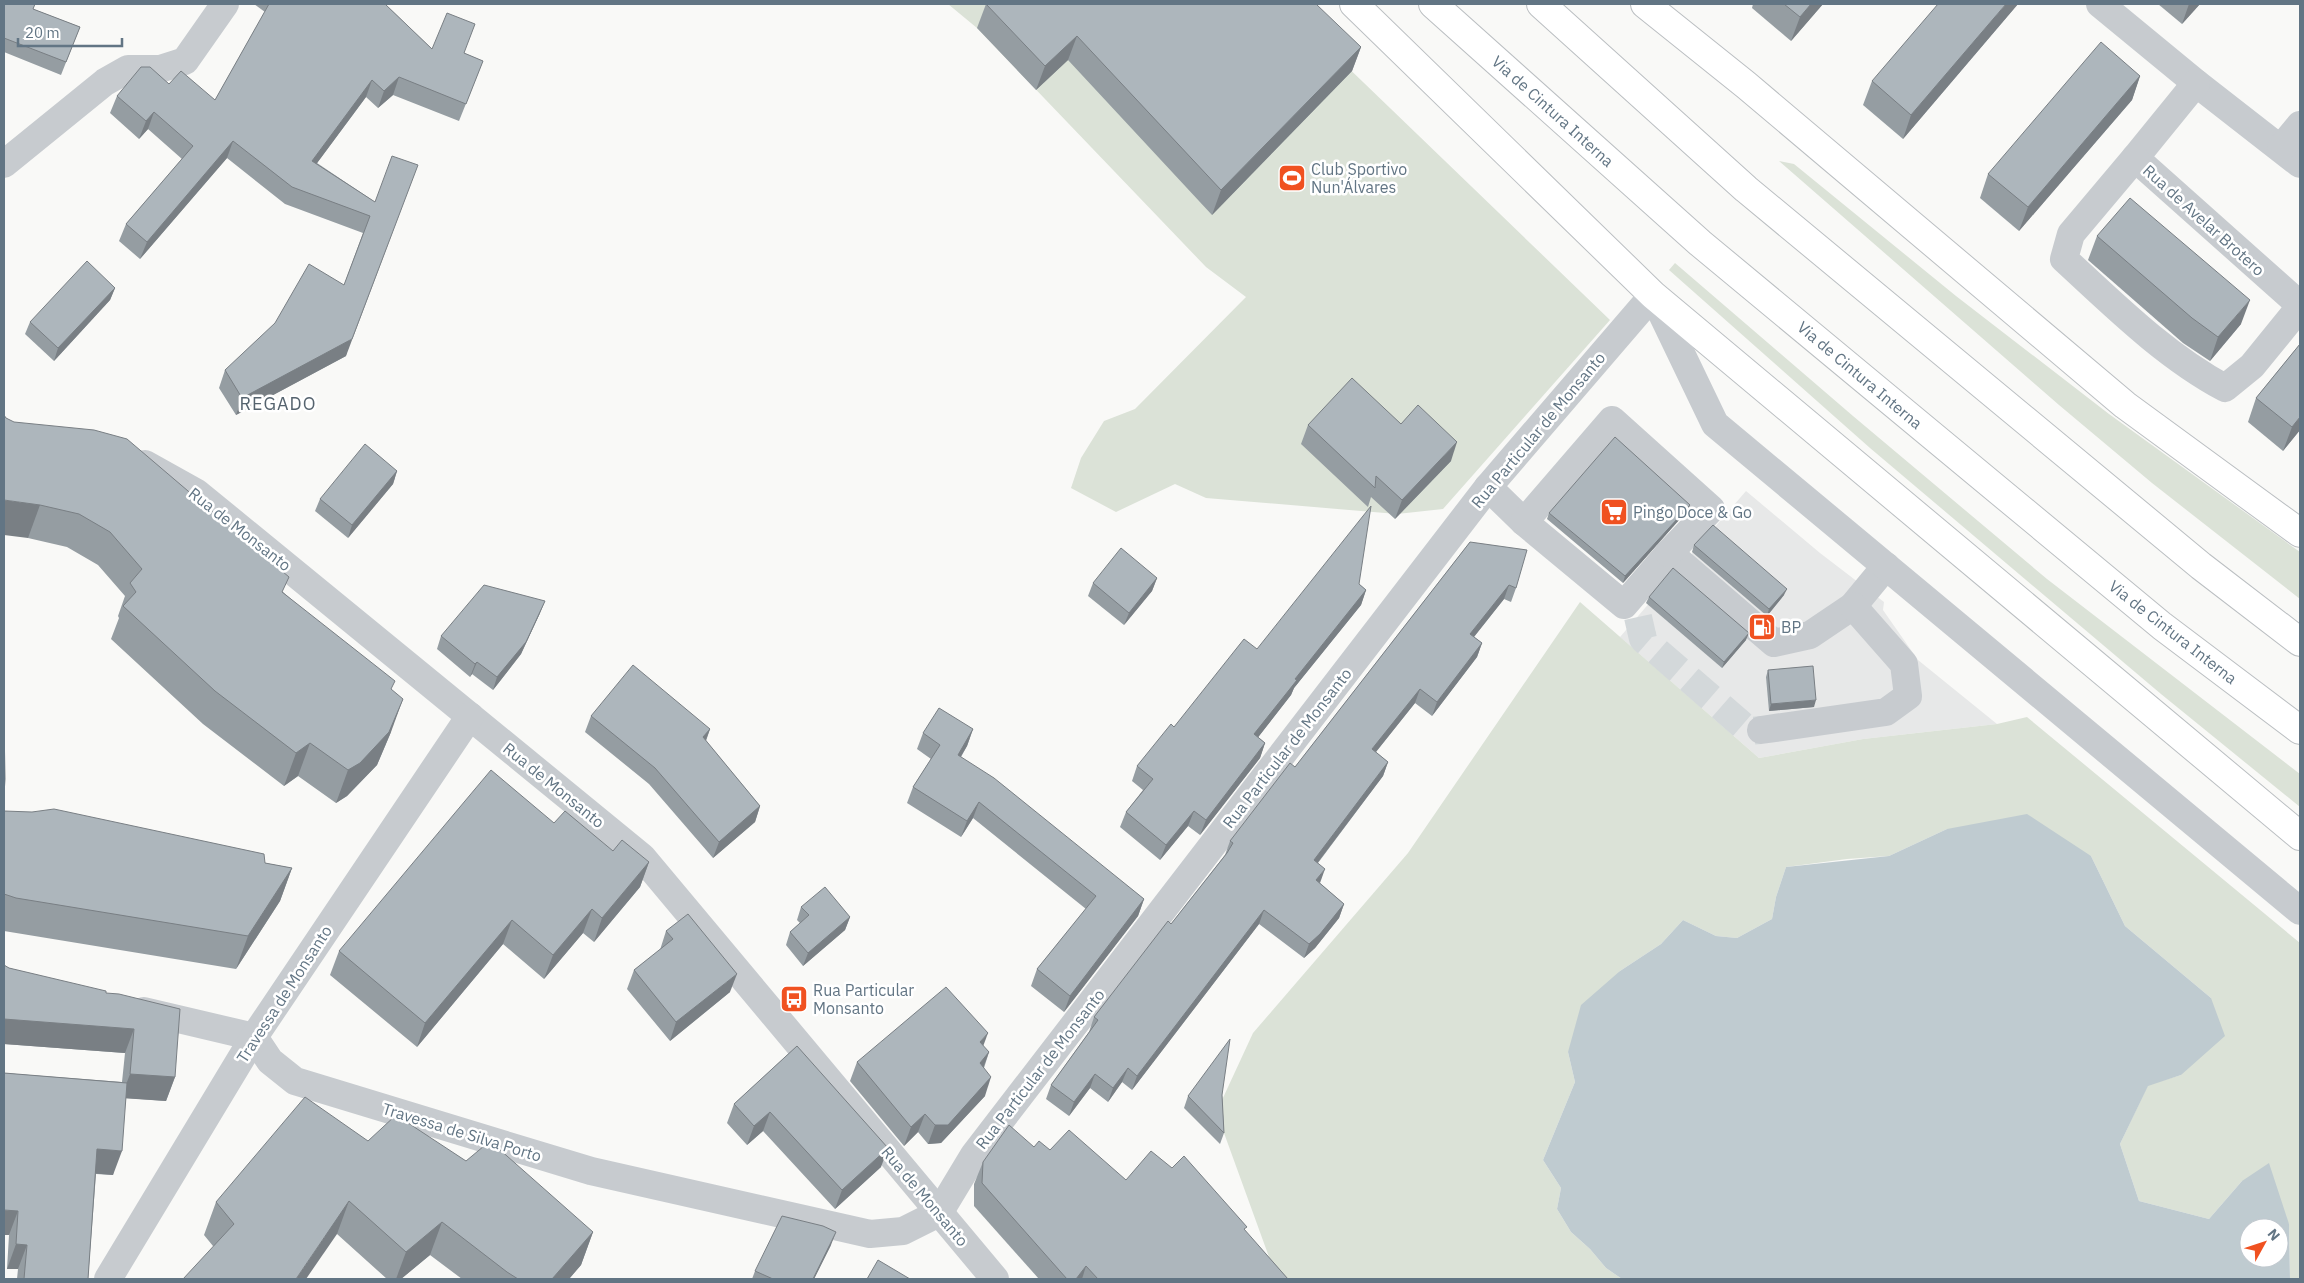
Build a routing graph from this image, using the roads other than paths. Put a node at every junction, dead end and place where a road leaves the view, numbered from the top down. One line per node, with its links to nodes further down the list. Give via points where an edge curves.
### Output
1 (225, 4): 11 (street, via 185,61 160,69 128,69 105,82)
2 (1354, 4): 12 (highway)
3 (1432, 4): 24 (highway, Via de Cintura Interna, via 1700,242 2162,626)
4 (1542, 4): 21 (highway, via 1746,189 2201,566)
5 (1646, 4): 17 (highway, via 2125,405)
6 (2100, 4): 7 (street)
7 (2196, 83): 9 (street); 10 (street, Rua de Avelar Brotero)
8 (2300, 125): 9 (street)
9 (2291, 156)
10 (2135, 158): 13 (street, Rua de Avelar Brotero); 13 (street, via 2071,234 2064,259 2102,294 2194,372 2225,388 2252,366)
11 (4, 164)
12 (1653, 295): 15 (street, Rua Particular de Monsanto); 19 (street, via 1715,424); 25 (highway)
13 (2300, 306)
14 (122, 458): 22 (street, Rua de Monsanto, via 149,465 197,493)
15 (1488, 487): 16 (street); 29 (street, Rua Particular de Monsanto, via 974,1155)
16 (1524, 522): 18 (street, via 1631,611); 18 (street, via 1612,420 1711,508)
17 (2300, 533)
18 (1669, 554): 20 (street, via 1774,643 1810,635)
19 (1886, 566): 20 (street); 26 (street)
20 (1853, 606): 23 (street, via 1904,664 1908,696 1886,712)
21 (2300, 642)
22 (470, 716): 28 (street, Travessa de Monsanto); 29 (street, Rua de Monsanto, via 642,857)
23 (1761, 730)
24 (2300, 730)
25 (2300, 836)
26 (2300, 911)
27 (119, 1005): 28 (street)
28 (254, 1037): 29 (street, Travessa de Silva Porto, via 270,1062 295,1081 590,1171 870,1234 903,1231); 30 (street, Travessa de Monsanto)
29 (939, 1213): 31 (street, Rua de Monsanto)
30 (108, 1279)
31 (995, 1279)

